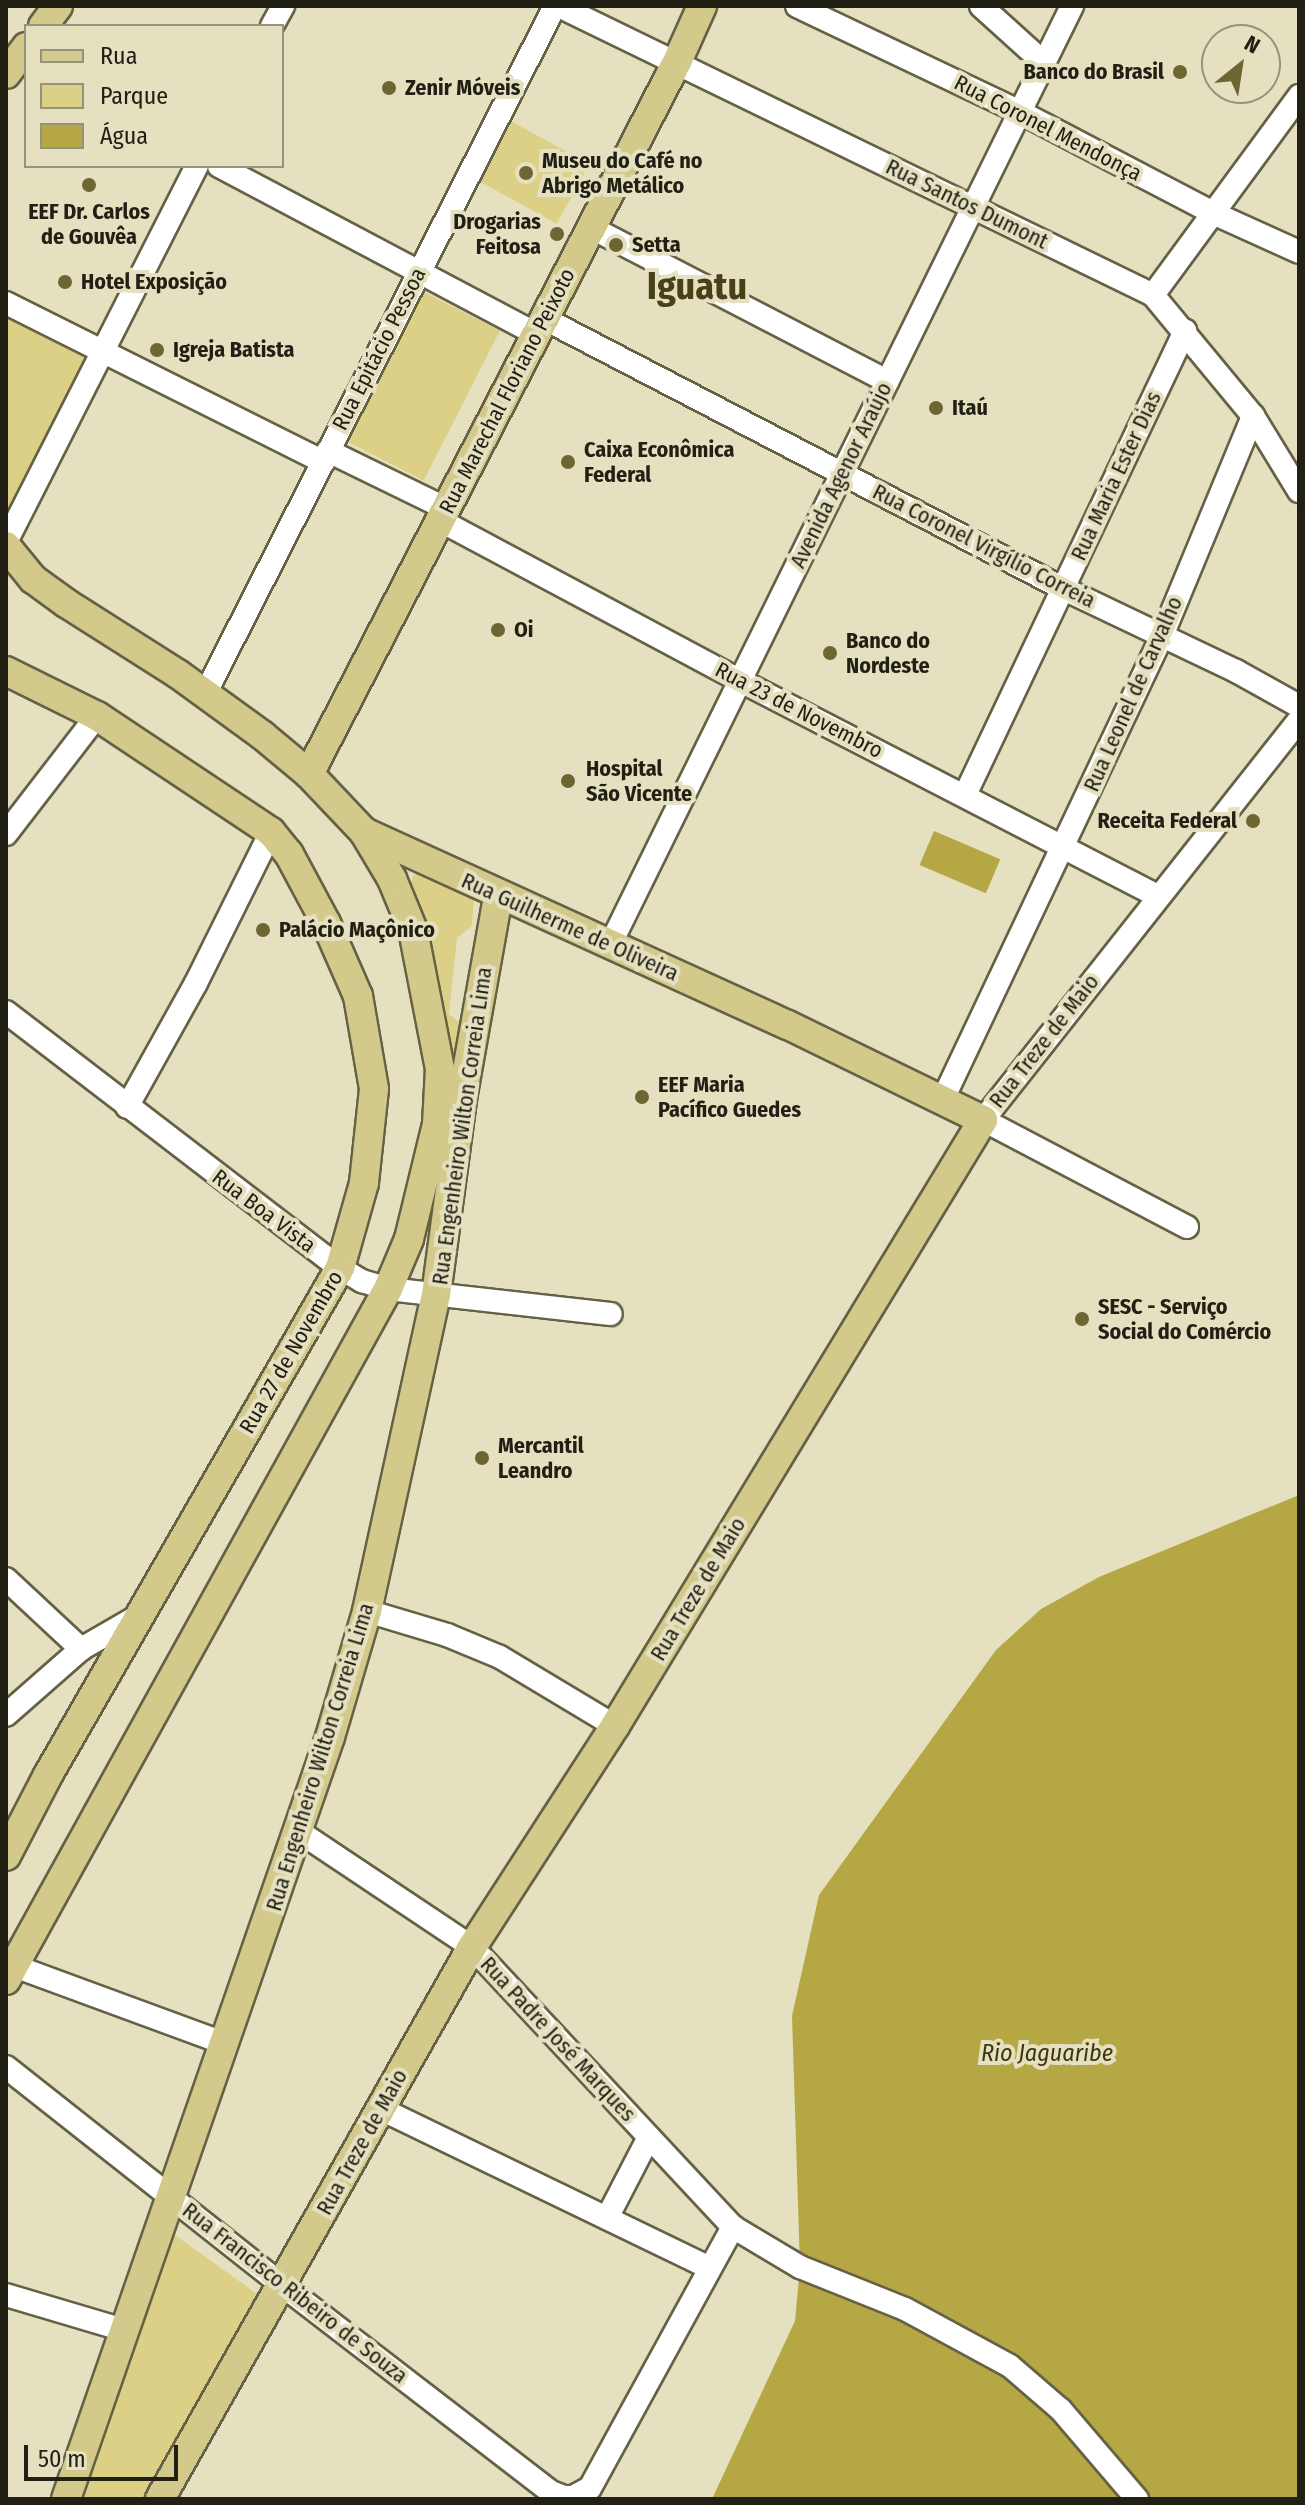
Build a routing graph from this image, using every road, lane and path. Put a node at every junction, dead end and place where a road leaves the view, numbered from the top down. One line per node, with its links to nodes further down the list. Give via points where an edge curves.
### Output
1 (58, 6): 8 (main road)
2 (283, 6): 9 (street)
3 (557, 6): 10 (street, Rua Santos Dumont); 20 (street, Rua Epitácio Pessoa)
4 (702, 6): 10 (main road, Rua Marechal Floriano Peixoto)
5 (797, 6): 13 (street, Rua Coronel Mendonça)
6 (981, 6): 11 (street)
7 (1072, 6): 11 (street, Avenida Agenor Araújo)
8 (44, 24)
9 (273, 24)
10 (677, 62): 16 (street, Rua Santos Dumont); 18 (main road, Rua Marechal Floriano Peixoto)
11 (1044, 63): 13 (street, Avenida Agenor Araújo)
12 (1299, 96): 17 (street)
13 (1020, 112): 16 (street, Avenida Agenor Araújo); 17 (street, Rua Coronel Mendonça)
14 (196, 168): 25 (street)
15 (223, 168): 20 (street, Rua Coronel Virgílio Correia)
16 (974, 207): 21 (street, Rua Santos Dumont); 26 (street, Avenida Agenor Araújo)
17 (1213, 213): 19 (street, Rua Coronel Mendonça); 21 (street)
18 (590, 227): 23 (main road, Rua Marechal Floriano Peixoto); 26 (street)
19 (1299, 252)
20 (417, 272): 23 (street, Rua Coronel Virgílio Correia); 28 (street, Rua Epitácio Pessoa)
21 (1153, 295): 24 (street, Rua Santos Dumont)
22 (6, 303): 25 (street, Rua 23 de Novembro)
23 (539, 326): 29 (street, Rua Coronel Virgílio Correia); 31 (main road, Rua Marechal Floriano Peixoto)
24 (1185, 331): 27 (street, Rua Santos Dumont); 33 (street, Rua Maria Ester Dias)
25 (106, 352): 28 (street, Rua 23 de Novembro); 32 (street)
26 (887, 381): 29 (street, Avenida Agenor Araújo)
27 (1253, 416): 30 (street, Rua Santos Dumont); 34 (street, Rua Leonel de Carvalho)
28 (325, 456): 31 (street, Rua 23 de Novembro); 37 (street, Rua Epitácio Pessoa)
29 (842, 472): 33 (street, Rua Coronel Virgílio Correia); 36 (street, Avenida Agenor Araújo)
30 (1299, 491)
31 (444, 515): 36 (street, Rua 23 de Novembro); 41 (main road, Rua Marechal Floriano Peixoto)
32 (6, 544): 37 (main road, Rua Guilherme de Oliveira, via 33,579)
33 (1062, 588): 34 (street, Rua Coronel Virgílio Correia); 42 (street, Rua Maria Ester Dias)
34 (1162, 636): 38 (street, Rua Coronel Virgílio Correia); 46 (street, Rua Leonel de Carvalho)
35 (6, 671): 39 (main road, Rua 27 de Novembro)
36 (739, 680): 42 (street, Rua 23 de Novembro); 49 (street, Avenida Agenor Araújo)
37 (206, 692): 41 (main road, Rua Guilherme de Oliveira)
38 (1299, 706)
39 (97, 716): 43 (main road, Rua 27 de Novembro); 45 (street)
40 (1299, 720): 48 (street, Rua Treze de Maio)
41 (309, 774): 44 (main road, Rua Guilherme de Oliveira)
42 (965, 795): 46 (street, Rua 23 de Novembro)
43 (271, 832): 52 (street); 55 (main road, Rua 27 de Novembro, via 289,854 326,923 358,996 368,1043 372,1128 364,1183)
44 (364, 832): 47 (main road, Rua Guilherme de Oliveira); 56 (main road, via 392,879 413,930 440,1069 437,1124 426,1178)
45 (6, 834)
46 (1063, 847): 48 (street, Rua 23 de Novembro); 51 (street, Rua Leonel de Carvalho)
47 (498, 896): 49 (main road, Rua Guilherme de Oliveira); 57 (main road, Rua Engenheiro Wilton Correia Lima, via 462,1099)
48 (1158, 896): 53 (street, Rua Treze de Maio)
49 (610, 945): 51 (main road, Rua Guilherme de Oliveira)
50 (6, 1012): 52 (street, Rua Boa Vista)
51 (943, 1099): 53 (main road, Rua Guilherme de Oliveira)
52 (127, 1107): 55 (street, Rua Boa Vista)
53 (983, 1120): 54 (street, Rua Guilherme de Oliveira); 64 (main road, Rua Treze de Maio)
54 (1187, 1227)
55 (340, 1268): 56 (street, Rua Boa Vista); 61 (main road, Rua 27 de Novembro)
56 (388, 1289): 57 (street, Rua Boa Vista); 68 (main road)
57 (437, 1291): 58 (street, Rua Boa Vista); 60 (main road, Rua Engenheiro Wilton Correia Lima)
58 (611, 1314)
59 (6, 1579): 62 (street)
60 (367, 1611): 64 (street, via 500,1657); 65 (main road, Rua Engenheiro Wilton Correia Lima)
61 (140, 1615): 62 (street); 66 (main road, Rua 27 de Novembro)
62 (81, 1649): 63 (street)
63 (6, 1715)
64 (615, 1726): 67 (main road, Rua Treze de Maio)
65 (298, 1831): 67 (street, Rua Padre José Marques); 69 (main road, Rua Engenheiro Wilton Correia Lima)
66 (6, 1856)
67 (472, 1947): 71 (main road, Rua Treze de Maio); 72 (street, Rua Padre José Marques)
68 (9, 1969): 69 (street)
69 (226, 2044): 73 (main road, Rua Engenheiro Wilton Correia Lima)
70 (6, 2067): 73 (street, Rua Francisco Ribeiro de Souza)
71 (381, 2109): 74 (street); 77 (main road, Rua Treze de Maio)
72 (649, 2137): 74 (street); 75 (street, Rua Padre José Marques)
73 (171, 2197): 77 (street, Rua Francisco Ribeiro de Souza); 79 (main road, Rua Engenheiro Wilton Correia Lima)
74 (607, 2218): 76 (street)
75 (733, 2227): 76 (street); 82 (street, Rua Padre José Marques, via 800,2267 905,2309 1010,2366 1061,2410)
76 (710, 2268): 77 (street, Rua Francisco Ribeiro de Souza, via 590,2488 573,2497 551,2492)
77 (282, 2285): 81 (main road, Rua Treze de Maio)
78 (6, 2295): 79 (street)
79 (124, 2330): 80 (main road, Rua Engenheiro Wilton Correia Lima)
80 (66, 2499)
81 (160, 2499)
82 (1137, 2499)

